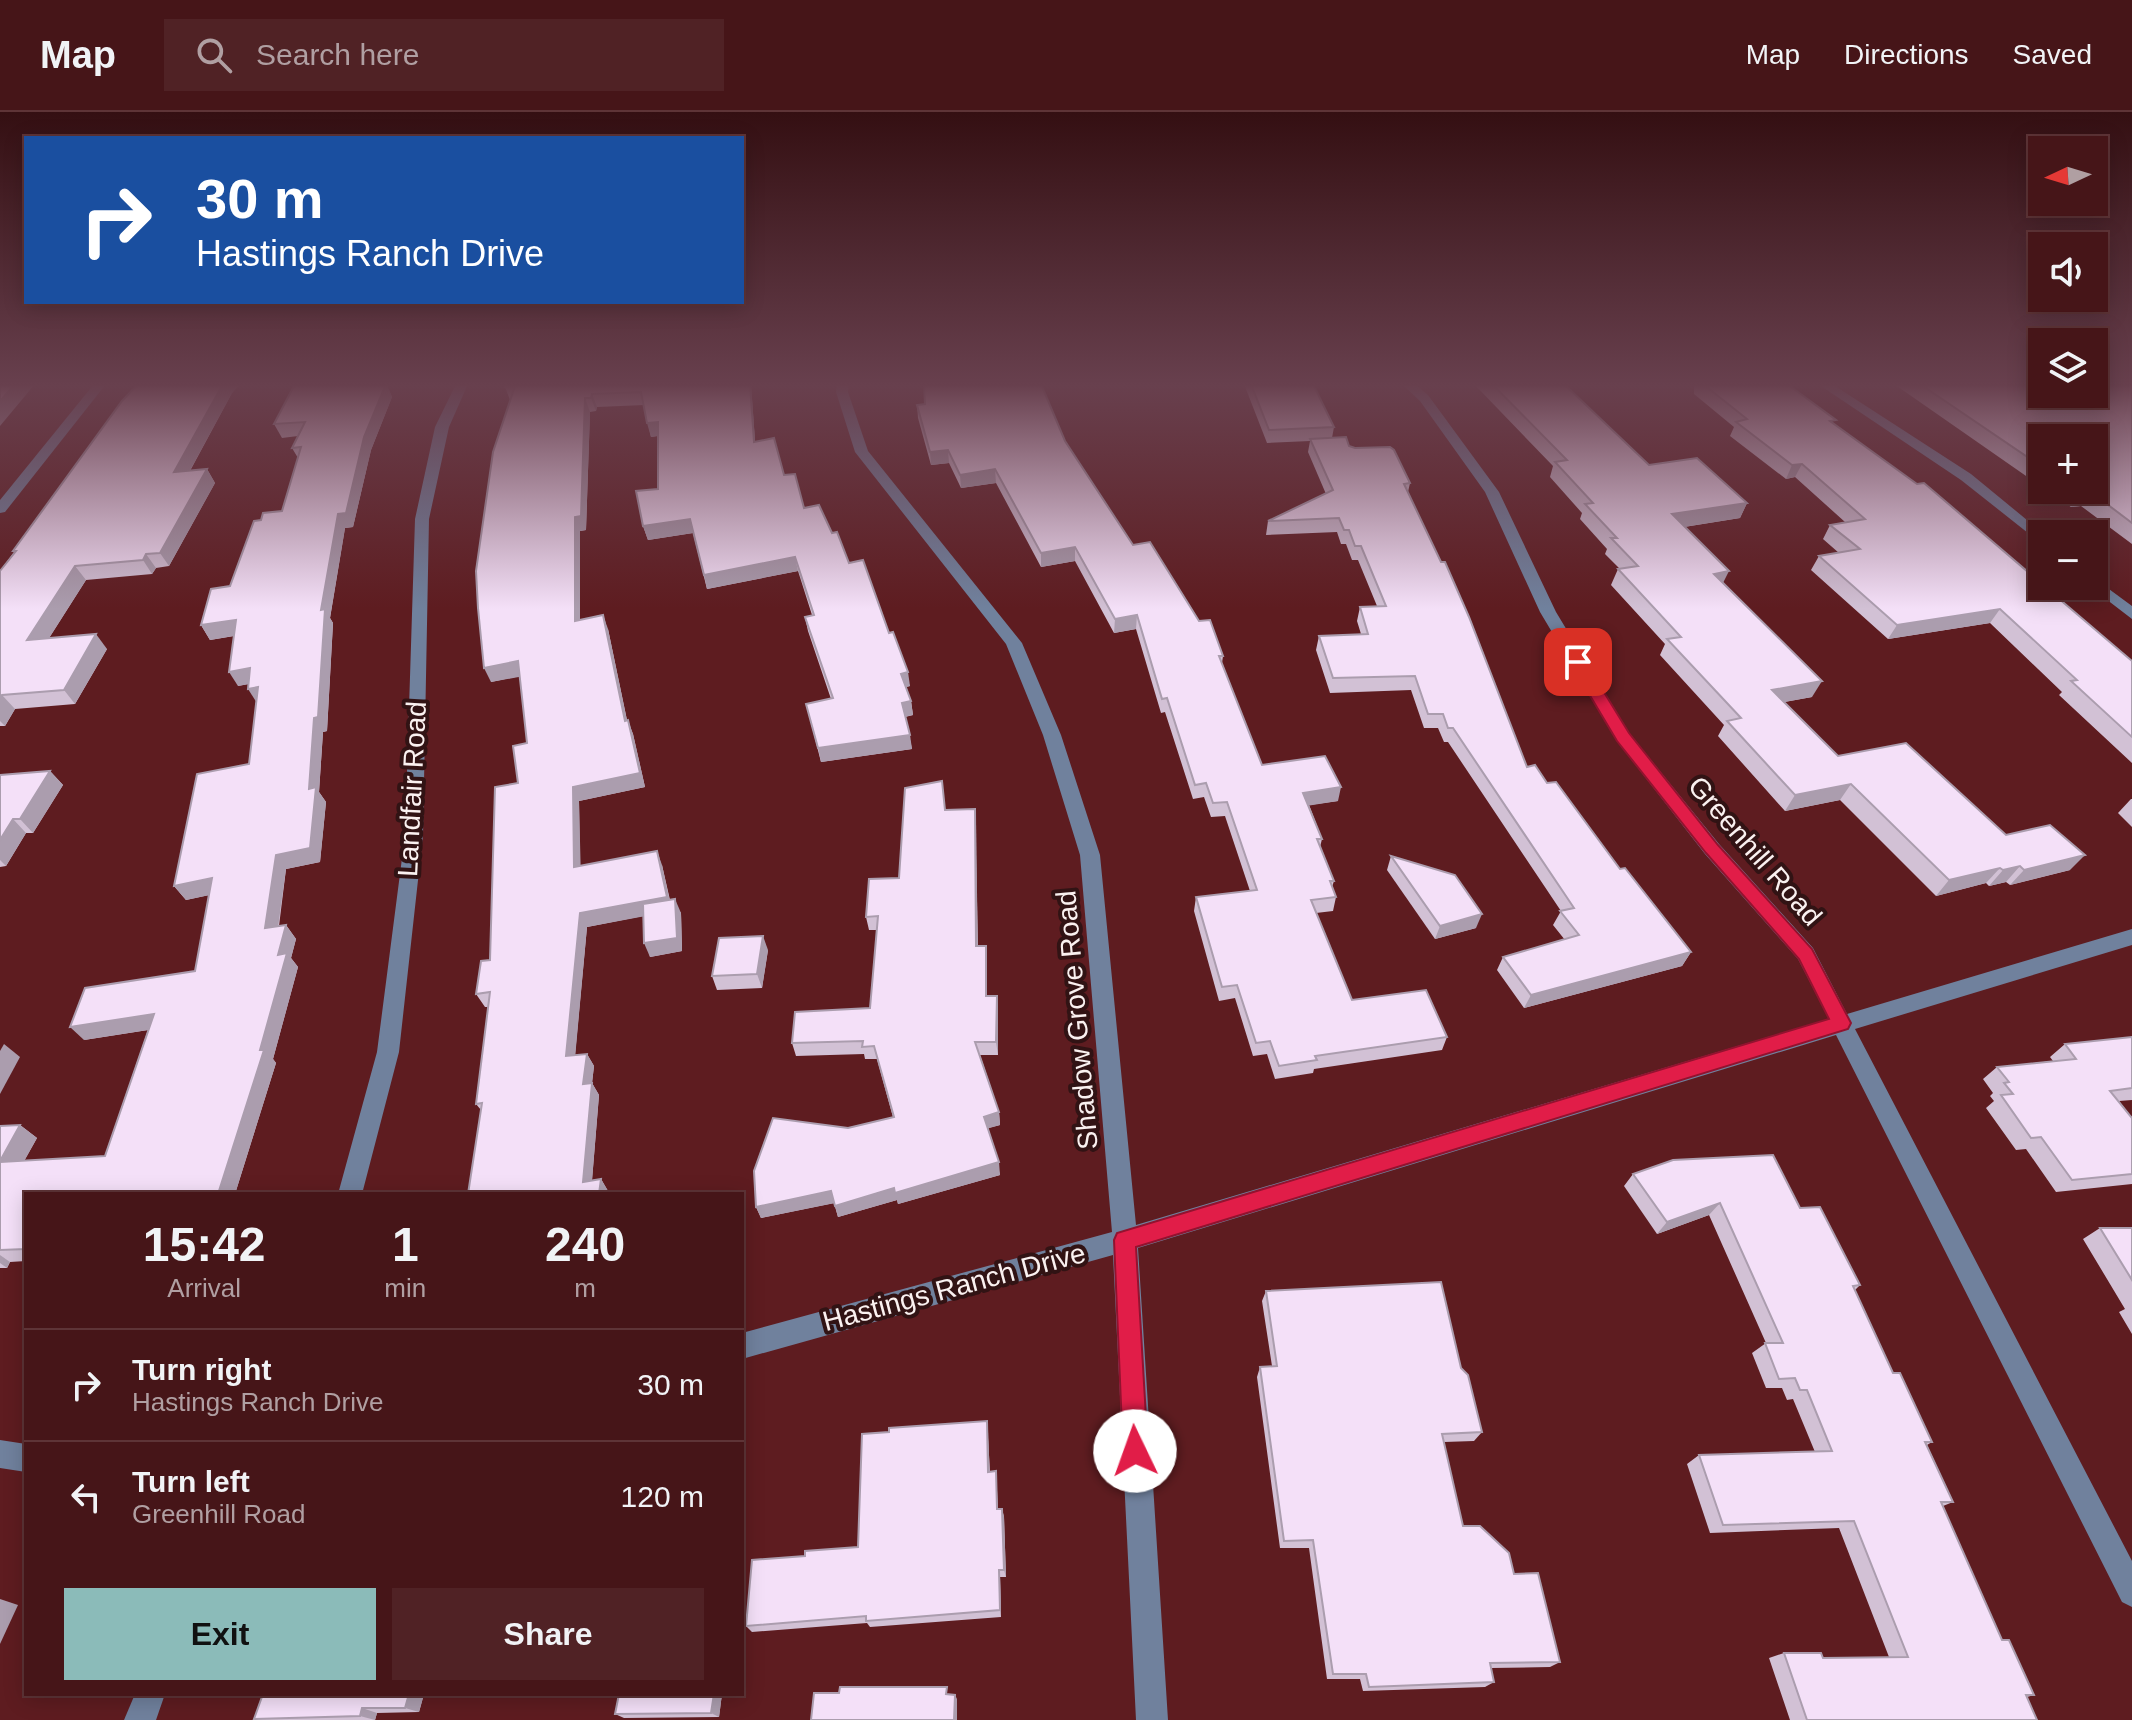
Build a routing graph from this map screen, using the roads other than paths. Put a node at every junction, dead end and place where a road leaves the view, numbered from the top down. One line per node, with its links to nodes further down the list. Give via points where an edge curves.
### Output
1 (40, 459): 6 (street)
2 (435, 459): 12 (street, Landfair Road, via 422,519 414,835 388,1052)
3 (868, 459): 13 (street, Shadow Grove Road, via 1014,643 1052,735 1090,855)
4 (1468, 459): 11 (street, Greenhill Road, via 1492,492 1548,612 1623,737 1712,849 1806,954)
5 (1939, 459): 7 (street)
6 (0, 509)
7 (2028, 528)
8 (2108, 594): 9 (street)
9 (2132, 614)
10 (2132, 937): 11 (street, Hastings Ranch Drive)
11 (1841, 1023): 13 (street, Hastings Ranch Drive); 17 (street, Greenhill Road)
12 (351, 1192)
13 (1125, 1240): 14 (street, Hastings Ranch Drive); 20 (street, Shadow Grove Road)
14 (744, 1345)
15 (0, 1454): 16 (street)
16 (24, 1458)
17 (2132, 1592)
18 (149, 1696): 19 (street)
19 (140, 1720)
20 (1152, 1720)

